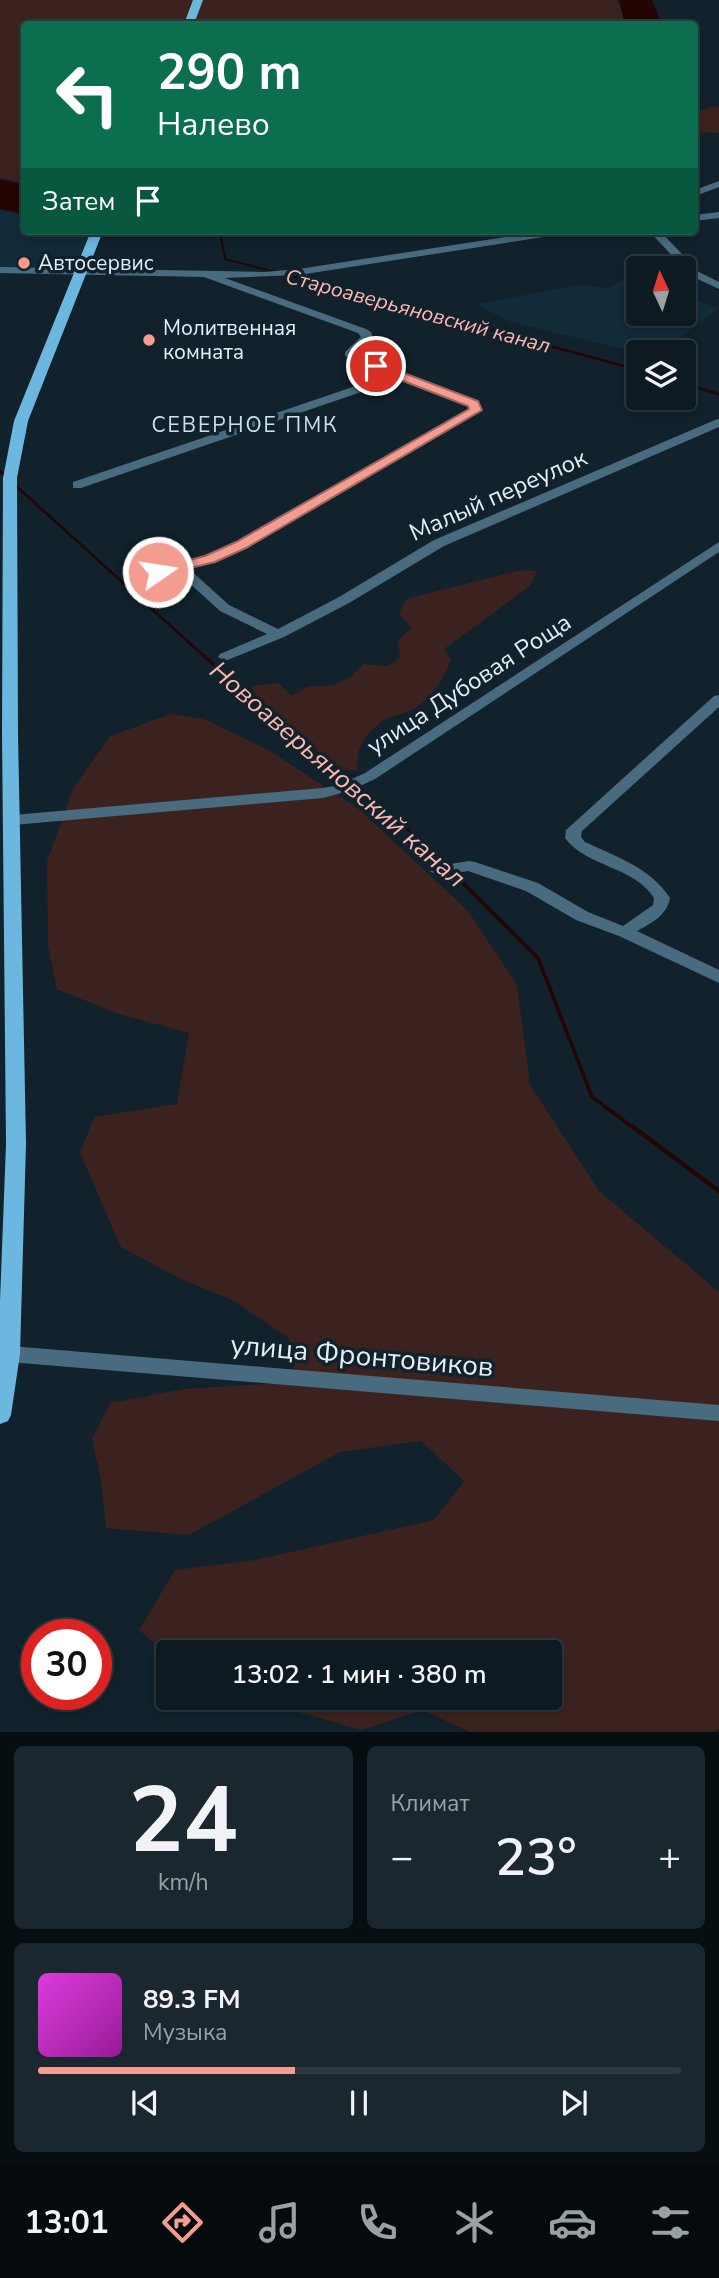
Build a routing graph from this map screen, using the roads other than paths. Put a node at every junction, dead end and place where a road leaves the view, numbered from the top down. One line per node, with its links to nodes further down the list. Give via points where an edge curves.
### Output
1 (198, 0): 2 (main road)
2 (190, 21)
3 (719, 184): 4 (street)
4 (698, 192)
5 (719, 215): 6 (street)
6 (698, 218)
7 (95, 235): 13 (main road)
8 (543, 235): 11 (street)
9 (548, 235): 11 (street)
10 (657, 235): 15 (street, via 695,274)
11 (538, 236): 14 (street, via 299,272)
12 (0, 270): 13 (street)
13 (81, 272): 14 (street); 18 (main road, via 21,421)
14 (208, 275): 16 (street, via 362,331 367,338 349,354)
15 (719, 286)
16 (399, 375): 19 (street); 21 (street, via 473,404 476,410 241,545)
17 (719, 423): 23 (street, Малый переулок, via 439,543)
18 (5, 478): 26 (main road)
19 (77, 485)
20 (719, 546): 27 (street, улица Дубовая Роща, via 370,776 344,788)
21 (180, 568): 22 (street); 23 (street, via 233,615)
22 (135, 577)
23 (279, 634): 24 (street, Малый переулок)
24 (225, 657)
25 (719, 699): 29 (street, via 574,830 579,845 660,889 661,907)
26 (6, 782): 27 (main road)
27 (13, 820): 31 (main road)
28 (438, 871): 29 (street, via 469,866 485,870)
29 (625, 932): 30 (street)
30 (719, 977)
31 (7, 1011): 32 (main road)
32 (8, 1143): 33 (main road)
33 (4, 1352): 34 (street, улица Фронтовиков); 35 (main road)
34 (719, 1413)
35 (0, 1415)

